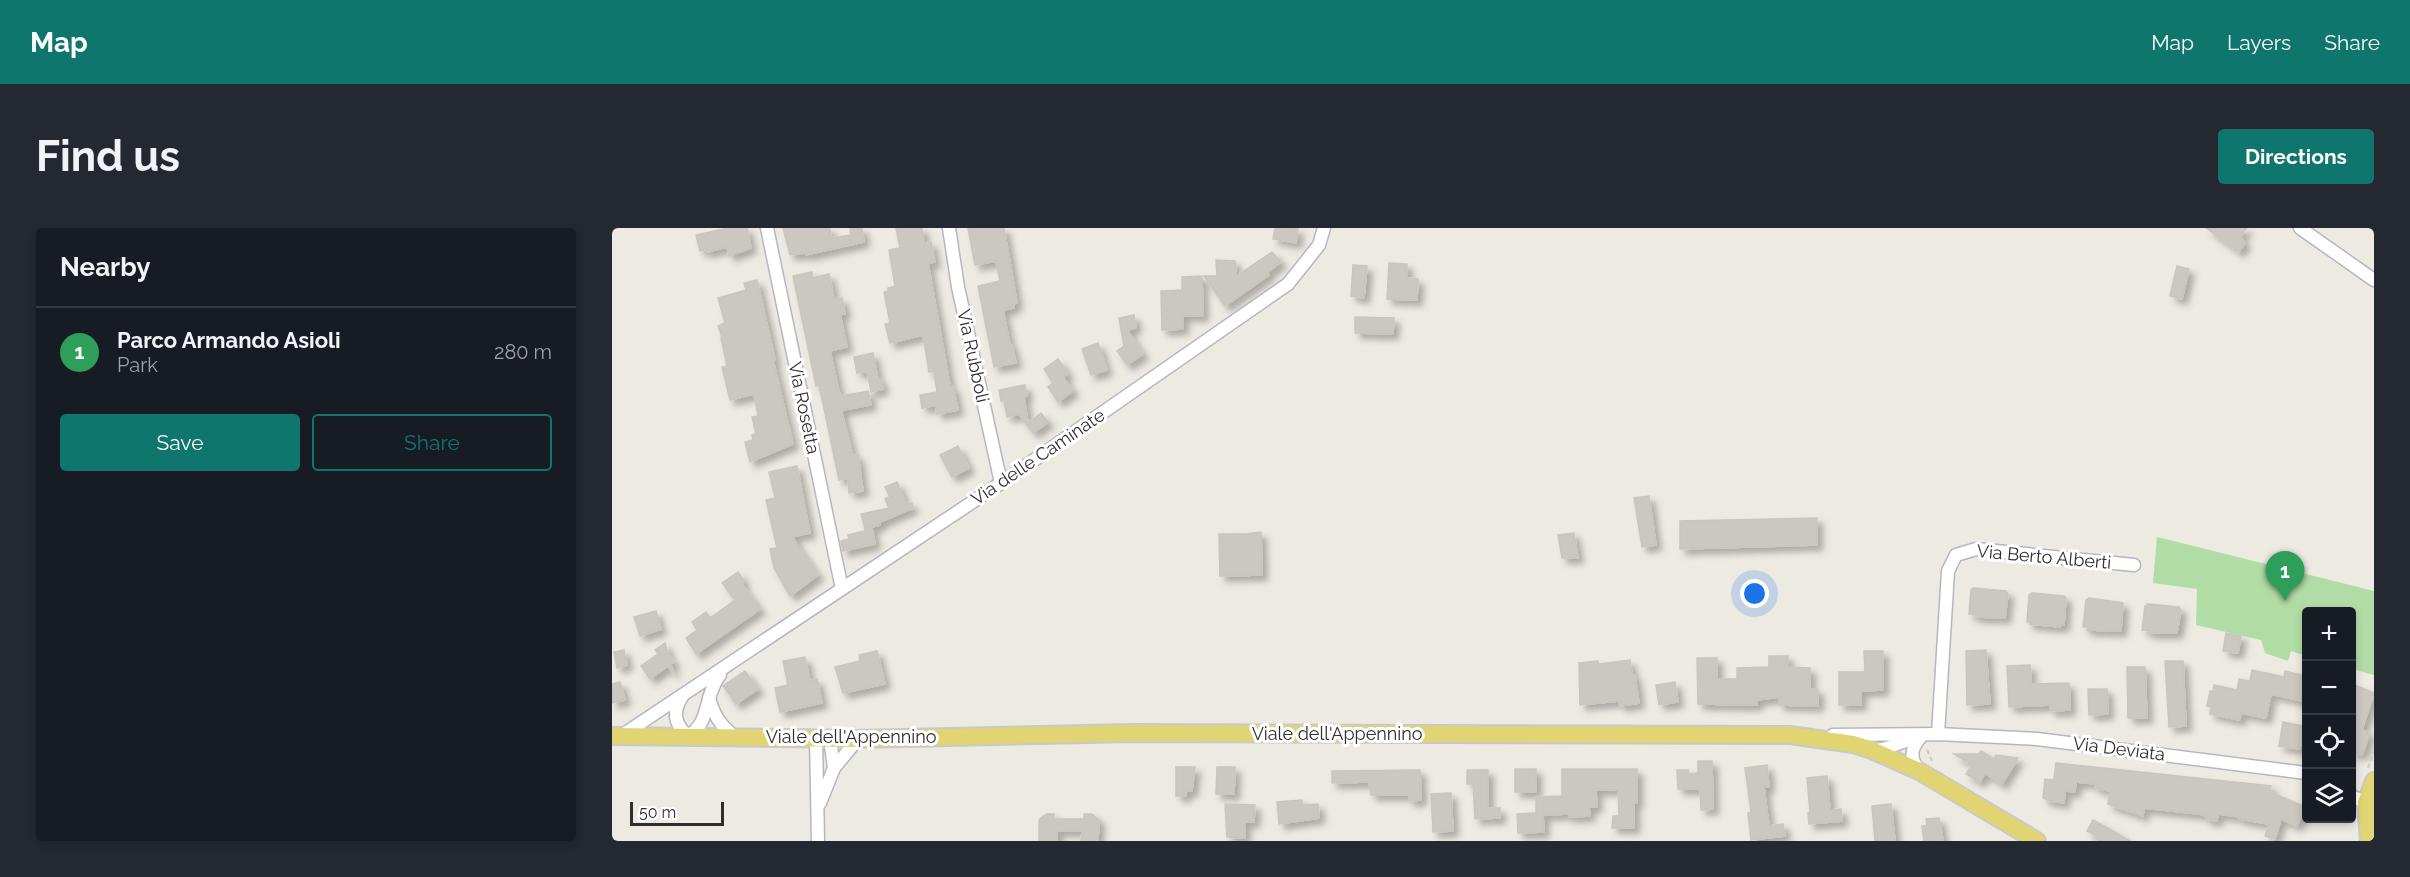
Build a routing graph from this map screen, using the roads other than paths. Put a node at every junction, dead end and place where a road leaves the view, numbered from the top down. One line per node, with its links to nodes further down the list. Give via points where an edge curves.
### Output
1 (767, 228): 8 (street, Via Rosetta)
2 (949, 228): 6 (street, Via Rubboli)
3 (1324, 228): 6 (street, Via delle Caminate, via 1320,245 1288,284)
4 (2300, 228): 5 (street)
5 (2374, 280)
6 (1001, 483): 8 (street, Via delle Caminate)
7 (2134, 565): 16 (street, Via Berto Alberti, via 1976,549 1956,555 1948,571)
8 (842, 589): 9 (street, Via delle Caminate)
9 (730, 663): 10 (street, Via delle Caminate); 11 (street, Via delle Caminate, via 712,684)
10 (684, 694): 14 (street, Via delle Caminate); 15 (street, via 675,717)
11 (709, 697): 15 (street, Via delle Caminate, via 702,724); 17 (street, via 721,725)
12 (1790, 735): 13 (street, Via Deviata); 19 (main road, Viale dell'Appennino, via 1134,733); 20 (main road, Viale dell'Appennino)
13 (1884, 735): 16 (street, Via Deviata); 20 (street, via 1872,742)
14 (617, 736): 15 (main road, Viale dell'Appennino)
15 (688, 736): 17 (main road, Viale dell'Appennino)
16 (1930, 736): 20 (street, Via Deviata, via 1886,750); 22 (street, via 1915,743 1912,752 1912,762); 23 (street, Via Deviata, via 2037,739)
17 (735, 737): 18 (main road, Viale dell'Appennino)
18 (823, 738): 19 (main road, Viale dell'Appennino); 21 (street); 26 (street)
19 (858, 739): 21 (street)
20 (1872, 750): 22 (main road, Viale dell'Appennino)
21 (834, 768): 26 (street)
22 (1919, 771): 28 (main road, Viale dell'Appennino)
23 (2302, 772)
24 (2374, 781): 25 (main road)
25 (2359, 799): 29 (main road)
26 (819, 807): 27 (street)
27 (819, 841)
28 (2037, 841)
29 (2368, 841)

